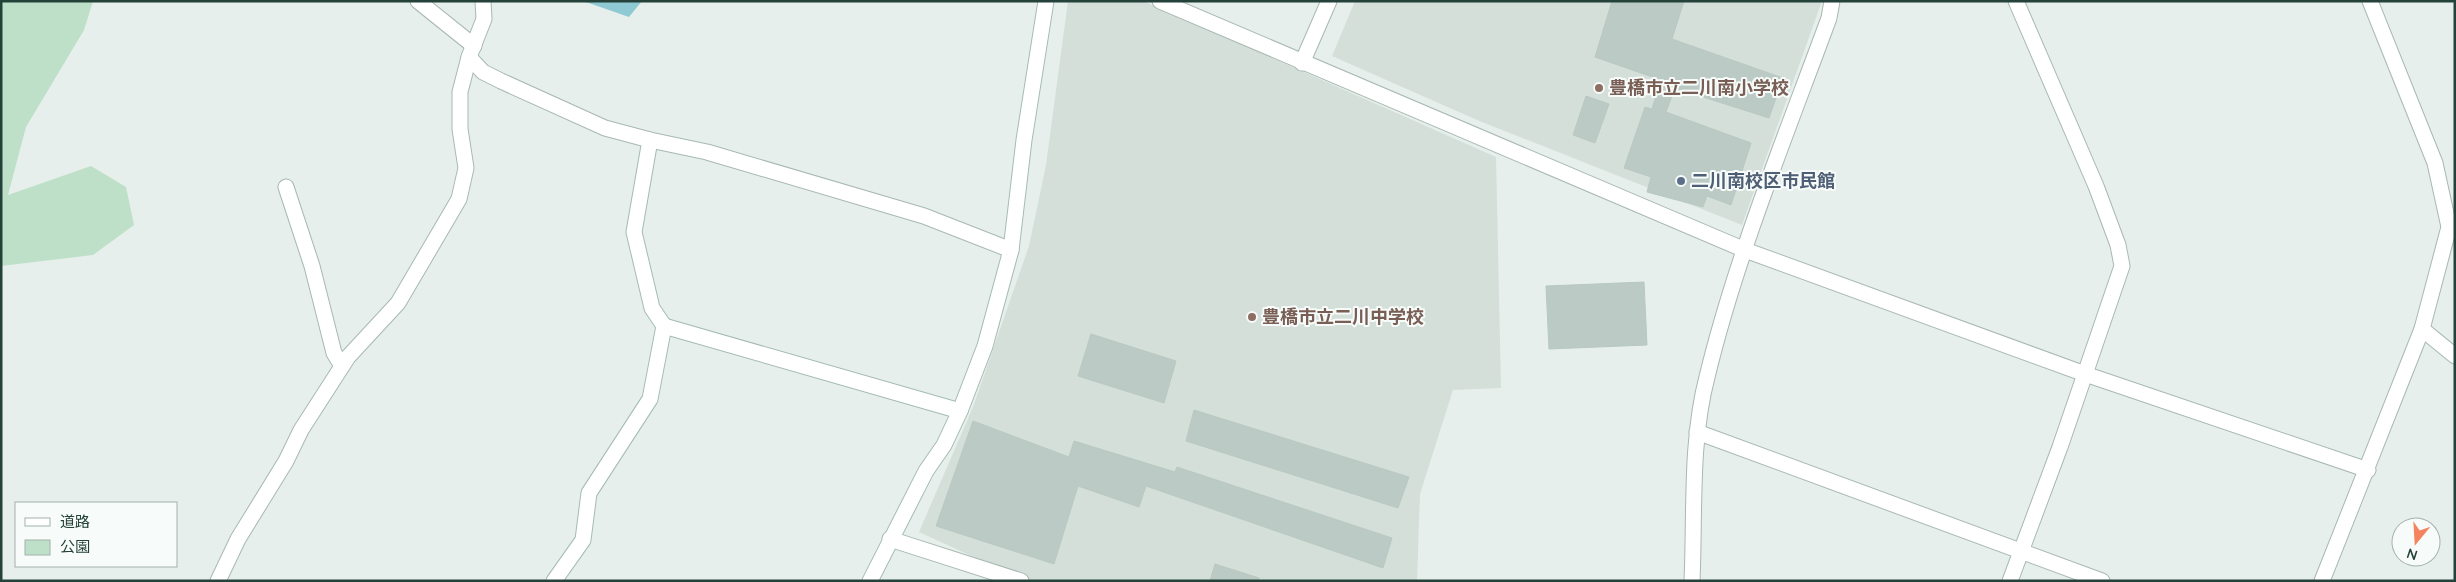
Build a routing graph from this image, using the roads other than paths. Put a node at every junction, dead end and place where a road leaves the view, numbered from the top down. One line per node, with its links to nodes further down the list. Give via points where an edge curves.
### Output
1 (418, 1): 9 (street)
2 (483, 1): 9 (street, via 484,19)
3 (1046, 1): 14 (street)
4 (1160, 1): 10 (street)
5 (1329, 1): 10 (street)
6 (1832, 1): 15 (street, via 1829,18)
7 (2016, 1): 20 (street, via 2096,186 2118,245 2122,266)
8 (2370, 1): 13 (street, via 2435,163)
9 (472, 52): 11 (street, via 483,72 501,81 605,128); 19 (street, via 460,92 460,129 466,168 459,199 398,303)
10 (1302, 63): 15 (street)
11 (650, 140): 14 (street, via 707,152 924,216); 16 (street, via 634,232 652,308)
12 (286, 187): 19 (street, via 312,266 334,353)
13 (2452, 226): 17 (street)
14 (1011, 250): 21 (street, via 985,346)
15 (1745, 250): 20 (street); 22 (street, via 1706,378)
16 (664, 326): 21 (street); 27 (street, via 650,399 590,493 583,540)
17 (2422, 329): 18 (street); 23 (street)
18 (2455, 356)
19 (342, 366): 26 (street, via 238,539)
20 (2085, 374): 23 (street); 25 (street)
21 (960, 411): 24 (street)
22 (1697, 432): 25 (street); 30 (street)
23 (2368, 470): 33 (street)
24 (890, 539): 28 (street); 29 (street)
25 (2022, 553): 31 (street); 32 (street)
26 (218, 581)
27 (554, 581)
28 (870, 581)
29 (1021, 581)
30 (1692, 581)
31 (2010, 581)
32 (2102, 581)
33 (2322, 581)

